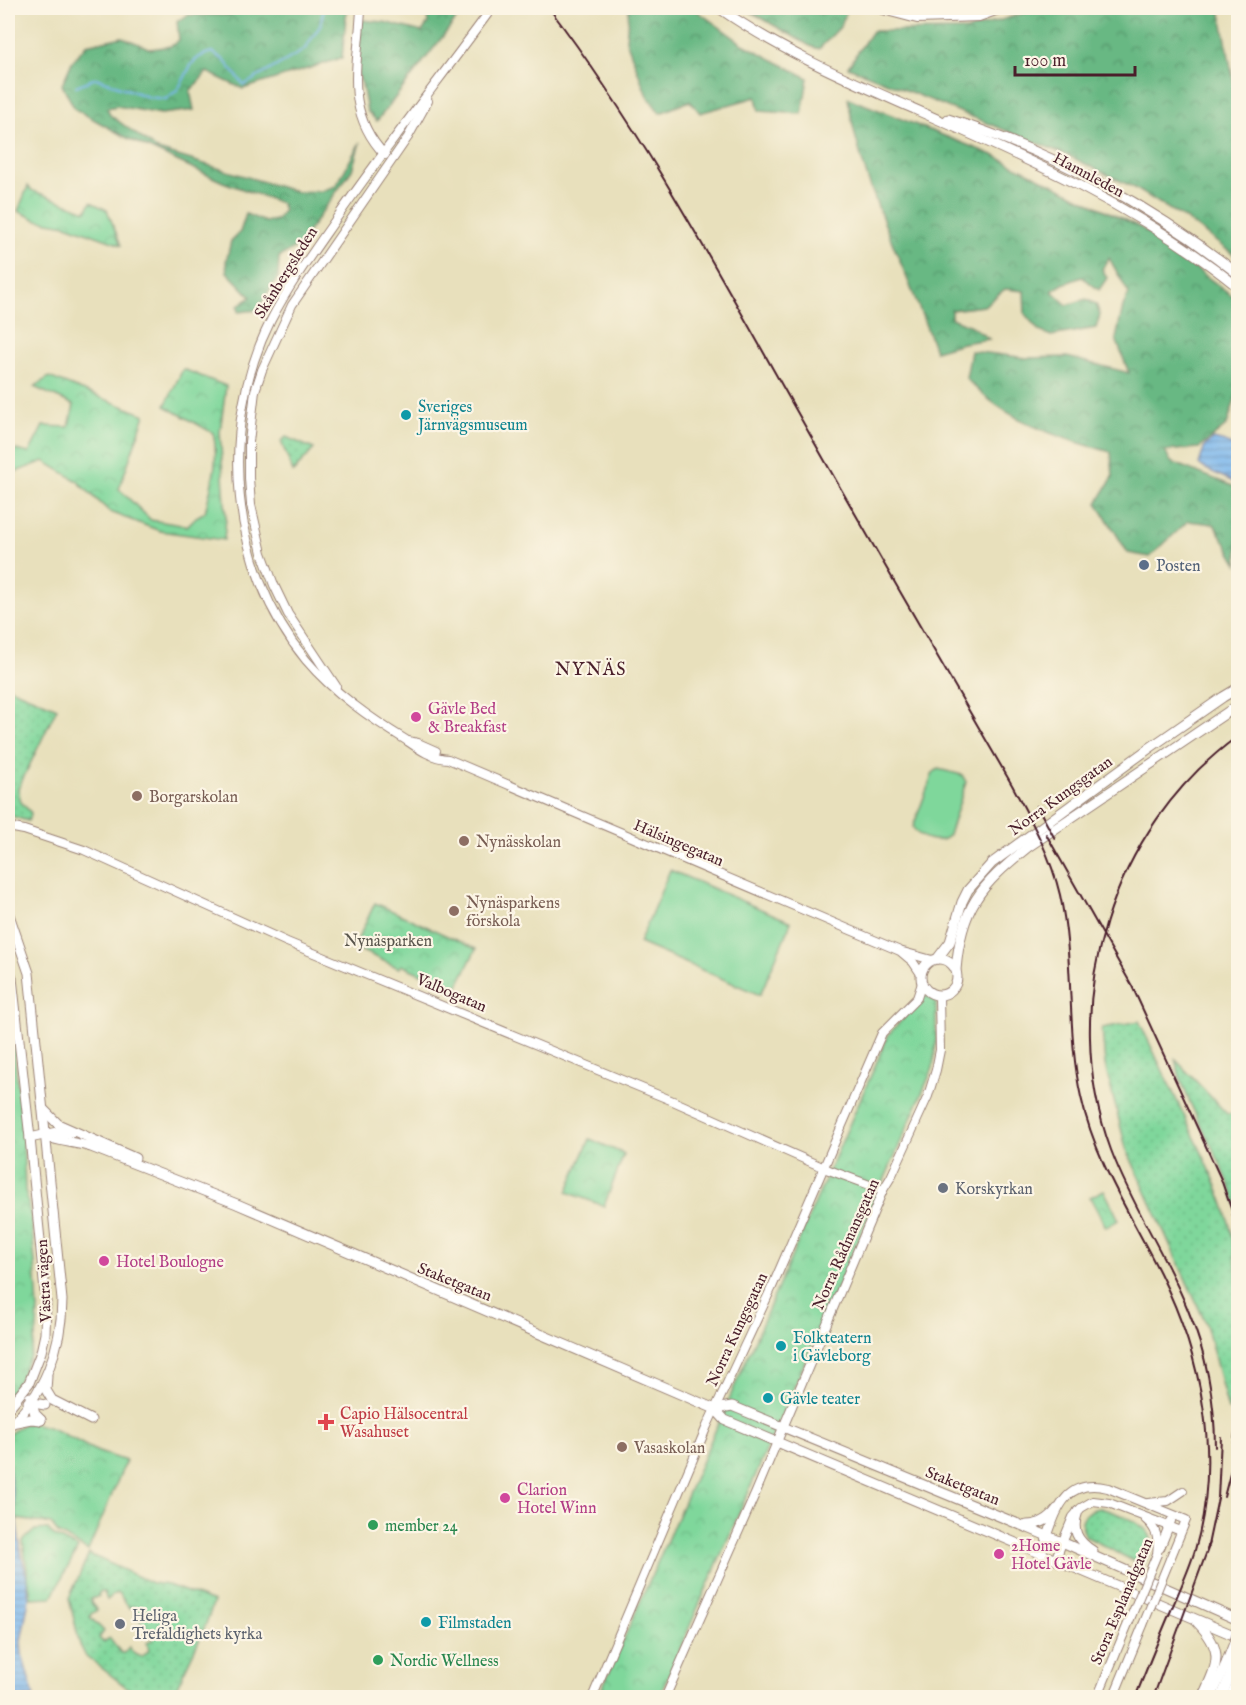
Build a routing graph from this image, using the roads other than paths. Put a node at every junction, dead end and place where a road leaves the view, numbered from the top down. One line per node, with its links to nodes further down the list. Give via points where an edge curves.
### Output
1 (361, 8): 8 (street, via 356,97 362,118)
2 (492, 8): 6 (street, Skånbergsleden)
3 (719, 8): 7 (main road, Hamnleden, via 802,58)
4 (875, 8): 5 (street, via 917,19 979,17)
5 (1004, 8)
6 (443, 75): 8 (street, Skånbergsleden); 9 (street, Skånbergsleden)
7 (914, 109): 10 (main road, Hamnleden, via 1000,136 1072,170 1157,217); 11 (main road, Hamnleden, via 1112,202)
8 (382, 152): 9 (street); 13 (street, Skånbergsleden, via 279,306 247,389 238,467 246,537 266,595)
9 (391, 160): 12 (street, Skånbergsleden, via 292,304 255,391 249,478 256,532 274,585)
10 (1239, 274)
11 (1239, 287)
12 (303, 639): 15 (street, Hälsingegatan)
13 (298, 650): 15 (street, Hälsingegatan)
14 (1239, 688): 20 (main road, Norra Kungsgatan, via 992,862 968,890 950,942)
15 (339, 692): 19 (street, Hälsingegatan, via 372,720 408,741)
16 (1239, 705): 22 (main road, Norra Kungsgatan, via 1000,869 966,915)
17 (8, 827): 29 (street, Valbogatan, via 84,850 287,942 673,1101)
18 (8, 912): 25 (main road, Västra vägen, via 29,974)
19 (900, 951): 20 (street, Hälsingegatan); 23 (street, Hälsingegatan, via 913,962)
20 (934, 959): 22 (main road, via 948,961); 23 (main road, via 925,965)
21 (8, 965): 28 (main road, Västra vägen)
22 (956, 970): 24 (main road, via 954,987)
23 (921, 979): 24 (main road, via 928,992); 29 (street, Norra Kungsgatan, via 917,998 882,1033)
24 (939, 995): 31 (street, Norra Rådmansgatan, via 940,1050 936,1070 928,1096)
25 (43, 1109): 26 (main road, Staketgatan, via 58,1124); 27 (main road, Västra vägen)
26 (82, 1135): 27 (main road, Staketgatan, via 62,1132); 30 (main road, Staketgatan)
27 (45, 1136): 28 (main road); 30 (main road, Staketgatan, via 91,1147); 32 (main road, Västra vägen, via 62,1300 59,1335)
28 (30, 1138): 33 (main road, Västra vägen, via 46,1302 45,1334)
29 (823, 1168): 31 (street, Valbogatan); 37 (street, Norra Kungsgatan)
30 (183, 1182): 37 (main road, Staketgatan)
31 (883, 1190): 40 (street, Norra Rådmansgatan)
32 (47, 1373): 34 (main road, Västra vägen); 38 (main road, via 46,1390 52,1400)
33 (28, 1383): 34 (main road); 36 (main road, Västra vägen)
34 (30, 1401): 35 (main road); 36 (main road); 39 (main road, Västra vägen); 39 (main road, via 41,1420)
35 (45, 1405)
36 (9, 1408)
37 (716, 1409): 40 (main road, Staketgatan, via 732,1406); 41 (main road, Staketgatan, via 725,1420); 62 (street, Norra Kungsgatan)
38 (91, 1420)
39 (9, 1425)
40 (783, 1428): 41 (street, Norra Rådmansgatan); 48 (main road, Staketgatan)
41 (777, 1441): 53 (main road, Staketgatan); 63 (street, Norra Rådmansgatan)
42 (1183, 1491): 43 (street, via 1168,1501)
43 (1145, 1503): 44 (street, via 1090,1485 1070,1493); 47 (street)
44 (1057, 1509): 48 (main road, via 1040,1524); 51 (street)
45 (1078, 1511): 46 (street, via 1098,1500); 52 (street); 56 (main road, via 1077,1538)
46 (1140, 1515): 49 (street); 54 (street, via 1155,1531)
47 (1173, 1515): 49 (street, Stora Esplanadgatan); 50 (street, Stora Esplanadgatan, via 1186,1520)
48 (1018, 1524): 51 (main road, Staketgatan)
49 (1169, 1526): 50 (street); 54 (street, Stora Esplanadgatan)
50 (1181, 1531): 65 (street, Stora Esplanadgatan, bridge)
51 (1048, 1536): 52 (main road, Staketgatan); 53 (street)
52 (1062, 1542): 55 (street); 56 (main road, Staketgatan)
53 (1041, 1554): 55 (main road, Staketgatan)
54 (1157, 1554): 64 (street, Stora Esplanadgatan, bridge)
55 (1055, 1560): 57 (main road, Staketgatan)
56 (1118, 1567): 58 (main road, Staketgatan)
57 (1190, 1617): 59 (main road, Staketgatan); 66 (main road, via 1211,1640 1217,1654)
58 (1239, 1620)
59 (1239, 1635): 60 (main road, bridge)
60 (1233, 1660): 67 (main road); 68 (main road)
61 (1239, 1680): 69 (main road)
62 (592, 1698)
63 (665, 1698)
64 (1097, 1698)
65 (1113, 1698)
66 (1202, 1698)
67 (1211, 1698)
68 (1221, 1698)
69 (1230, 1698)

